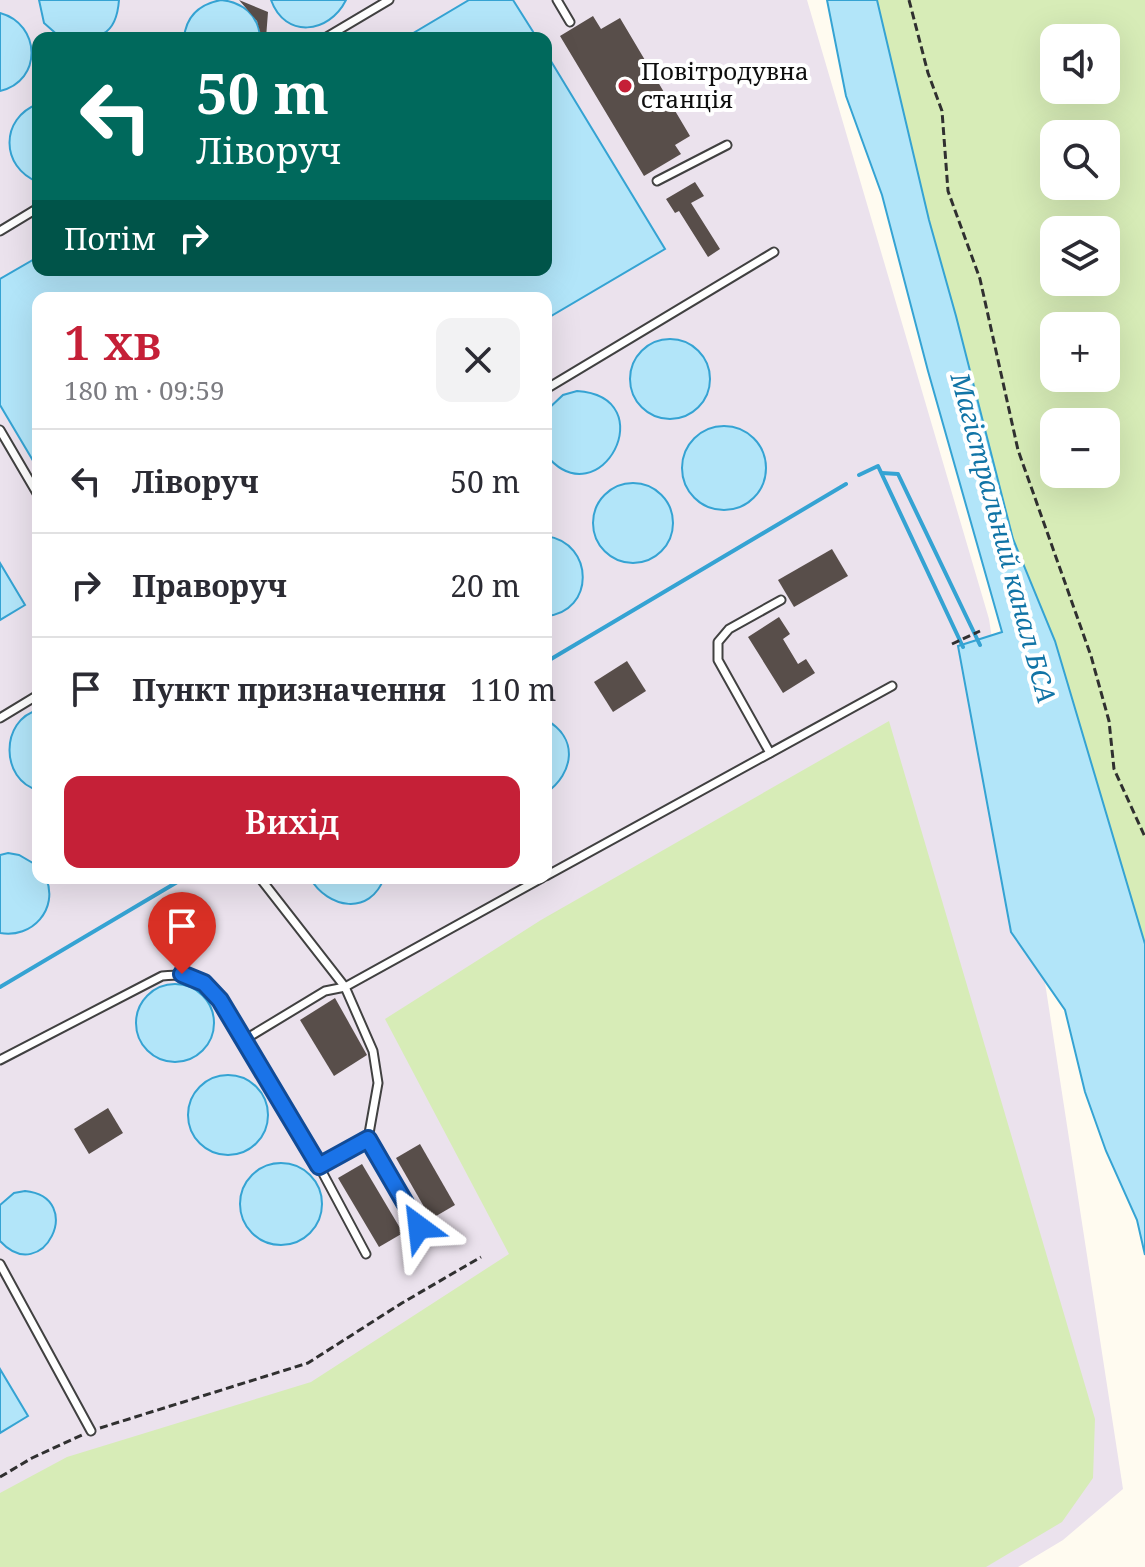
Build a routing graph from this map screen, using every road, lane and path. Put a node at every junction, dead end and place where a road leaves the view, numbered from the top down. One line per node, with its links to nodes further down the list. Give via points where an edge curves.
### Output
1 (389, 0): 5 (lane)
2 (557, 0): 4 (lane)
3 (909, 0): 21 (path, via 942,111 948,191 980,279 1018,450 1091,656 1109,721 1114,769)
4 (570, 22)
5 (335, 32)
6 (727, 145): 7 (lane)
7 (657, 181)
8 (32, 212): 9 (lane)
9 (0, 231)
10 (774, 252): 11 (lane)
11 (552, 385)
12 (0, 430): 13 (lane)
13 (32, 485)
14 (781, 600): 20 (lane, via 729,629 718,642 718,660)
15 (980, 631): 16 (path)
16 (952, 644)
17 (892, 686): 20 (lane)
18 (32, 699): 19 (lane)
19 (0, 718)
20 (770, 753): 22 (lane)
21 (1145, 837)
22 (552, 873)
23 (265, 884): 25 (lane)
24 (531, 884): 25 (lane)
25 (345, 987): 26 (lane, via 325,991); 28 (lane, via 373,1051 378,1083)
26 (244, 1040): 27 (lane, via 220,1000 204,983 182,974 162,976); 29 (lane)
27 (0, 1060)
28 (368, 1139): 29 (lane); 30 (lane)
29 (319, 1166): 31 (lane)
30 (419, 1227)
31 (366, 1254)
32 (481, 1257): 34 (path, via 308,1363)
33 (0, 1264): 34 (lane)
34 (91, 1431): 35 (path)
35 (0, 1477)

